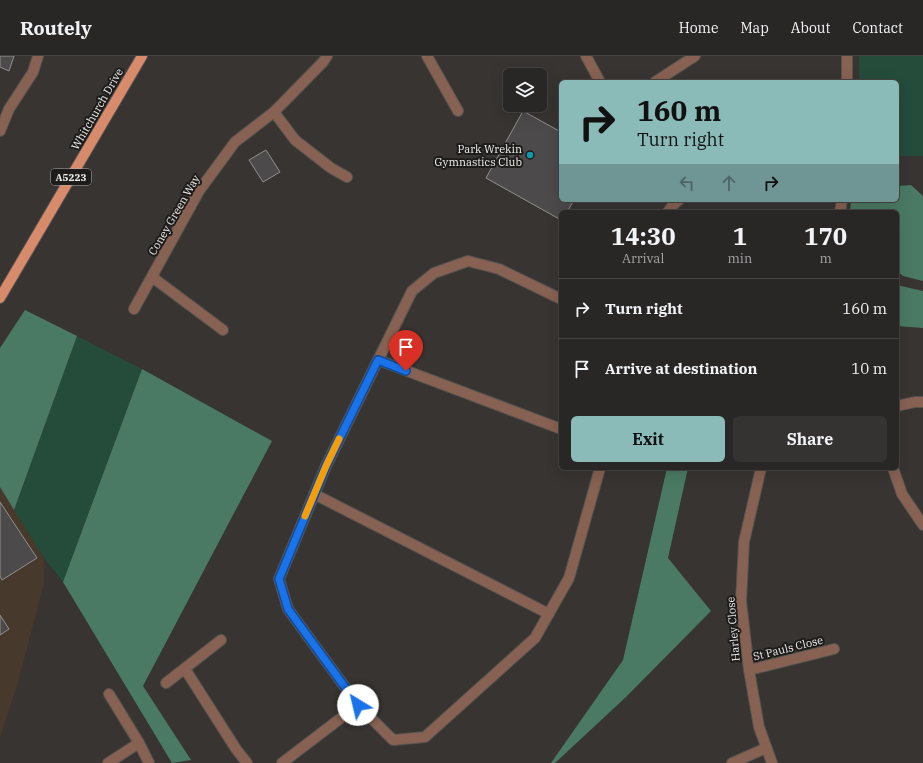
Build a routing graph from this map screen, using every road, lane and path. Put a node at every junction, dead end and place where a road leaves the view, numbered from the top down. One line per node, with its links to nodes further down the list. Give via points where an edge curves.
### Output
1 (38, 56): 13 (street, via 33,72 9,109)
2 (142, 56): 16 (main road, Whitchurch Drive / A5223)
3 (427, 56): 11 (street)
4 (586, 56): 8 (street)
5 (695, 56): 9 (street)
6 (848, 56): 10 (street)
7 (322, 58): 12 (street, Coney Green Way)
8 (599, 80)
9 (658, 80)
10 (846, 80)
11 (458, 111)
12 (274, 112): 14 (street, via 295,140); 15 (street, Coney Green Way, via 235,142 199,191)
13 (0, 131)
14 (347, 177)
15 (152, 277): 18 (street, Coney Green Way); 19 (street)
16 (0, 298)
17 (559, 298): 20 (street, via 499,269 468,261 434,273 412,291)
18 (134, 309)
19 (224, 330)
20 (378, 360): 23 (street); 27 (street)
21 (923, 402): 22 (street)
22 (899, 406)
23 (559, 428)
24 (599, 470): 29 (street, via 569,578)
25 (761, 470): 33 (street, Harley Close, via 744,542 741,601)
26 (894, 470): 28 (street, via 902,494)
27 (314, 494): 29 (street); 36 (street, via 279,579 288,609)
28 (923, 525)
29 (549, 614): 36 (street, via 535,638 425,737 393,740)
30 (221, 640): 32 (street)
31 (834, 649): 33 (street, St Pauls Close)
32 (185, 668): 34 (street); 41 (street, via 236,750)
33 (748, 670): 38 (street, Harley Close, via 759,727)
34 (166, 683)
35 (109, 694): 37 (street)
36 (358, 705): 42 (street)
37 (139, 743): 39 (street); 40 (street)
38 (766, 748): 43 (street); 44 (street, Harley Close)
39 (108, 763)
40 (149, 763)
41 (247, 763)
42 (282, 763)
43 (732, 763)
44 (772, 763)

